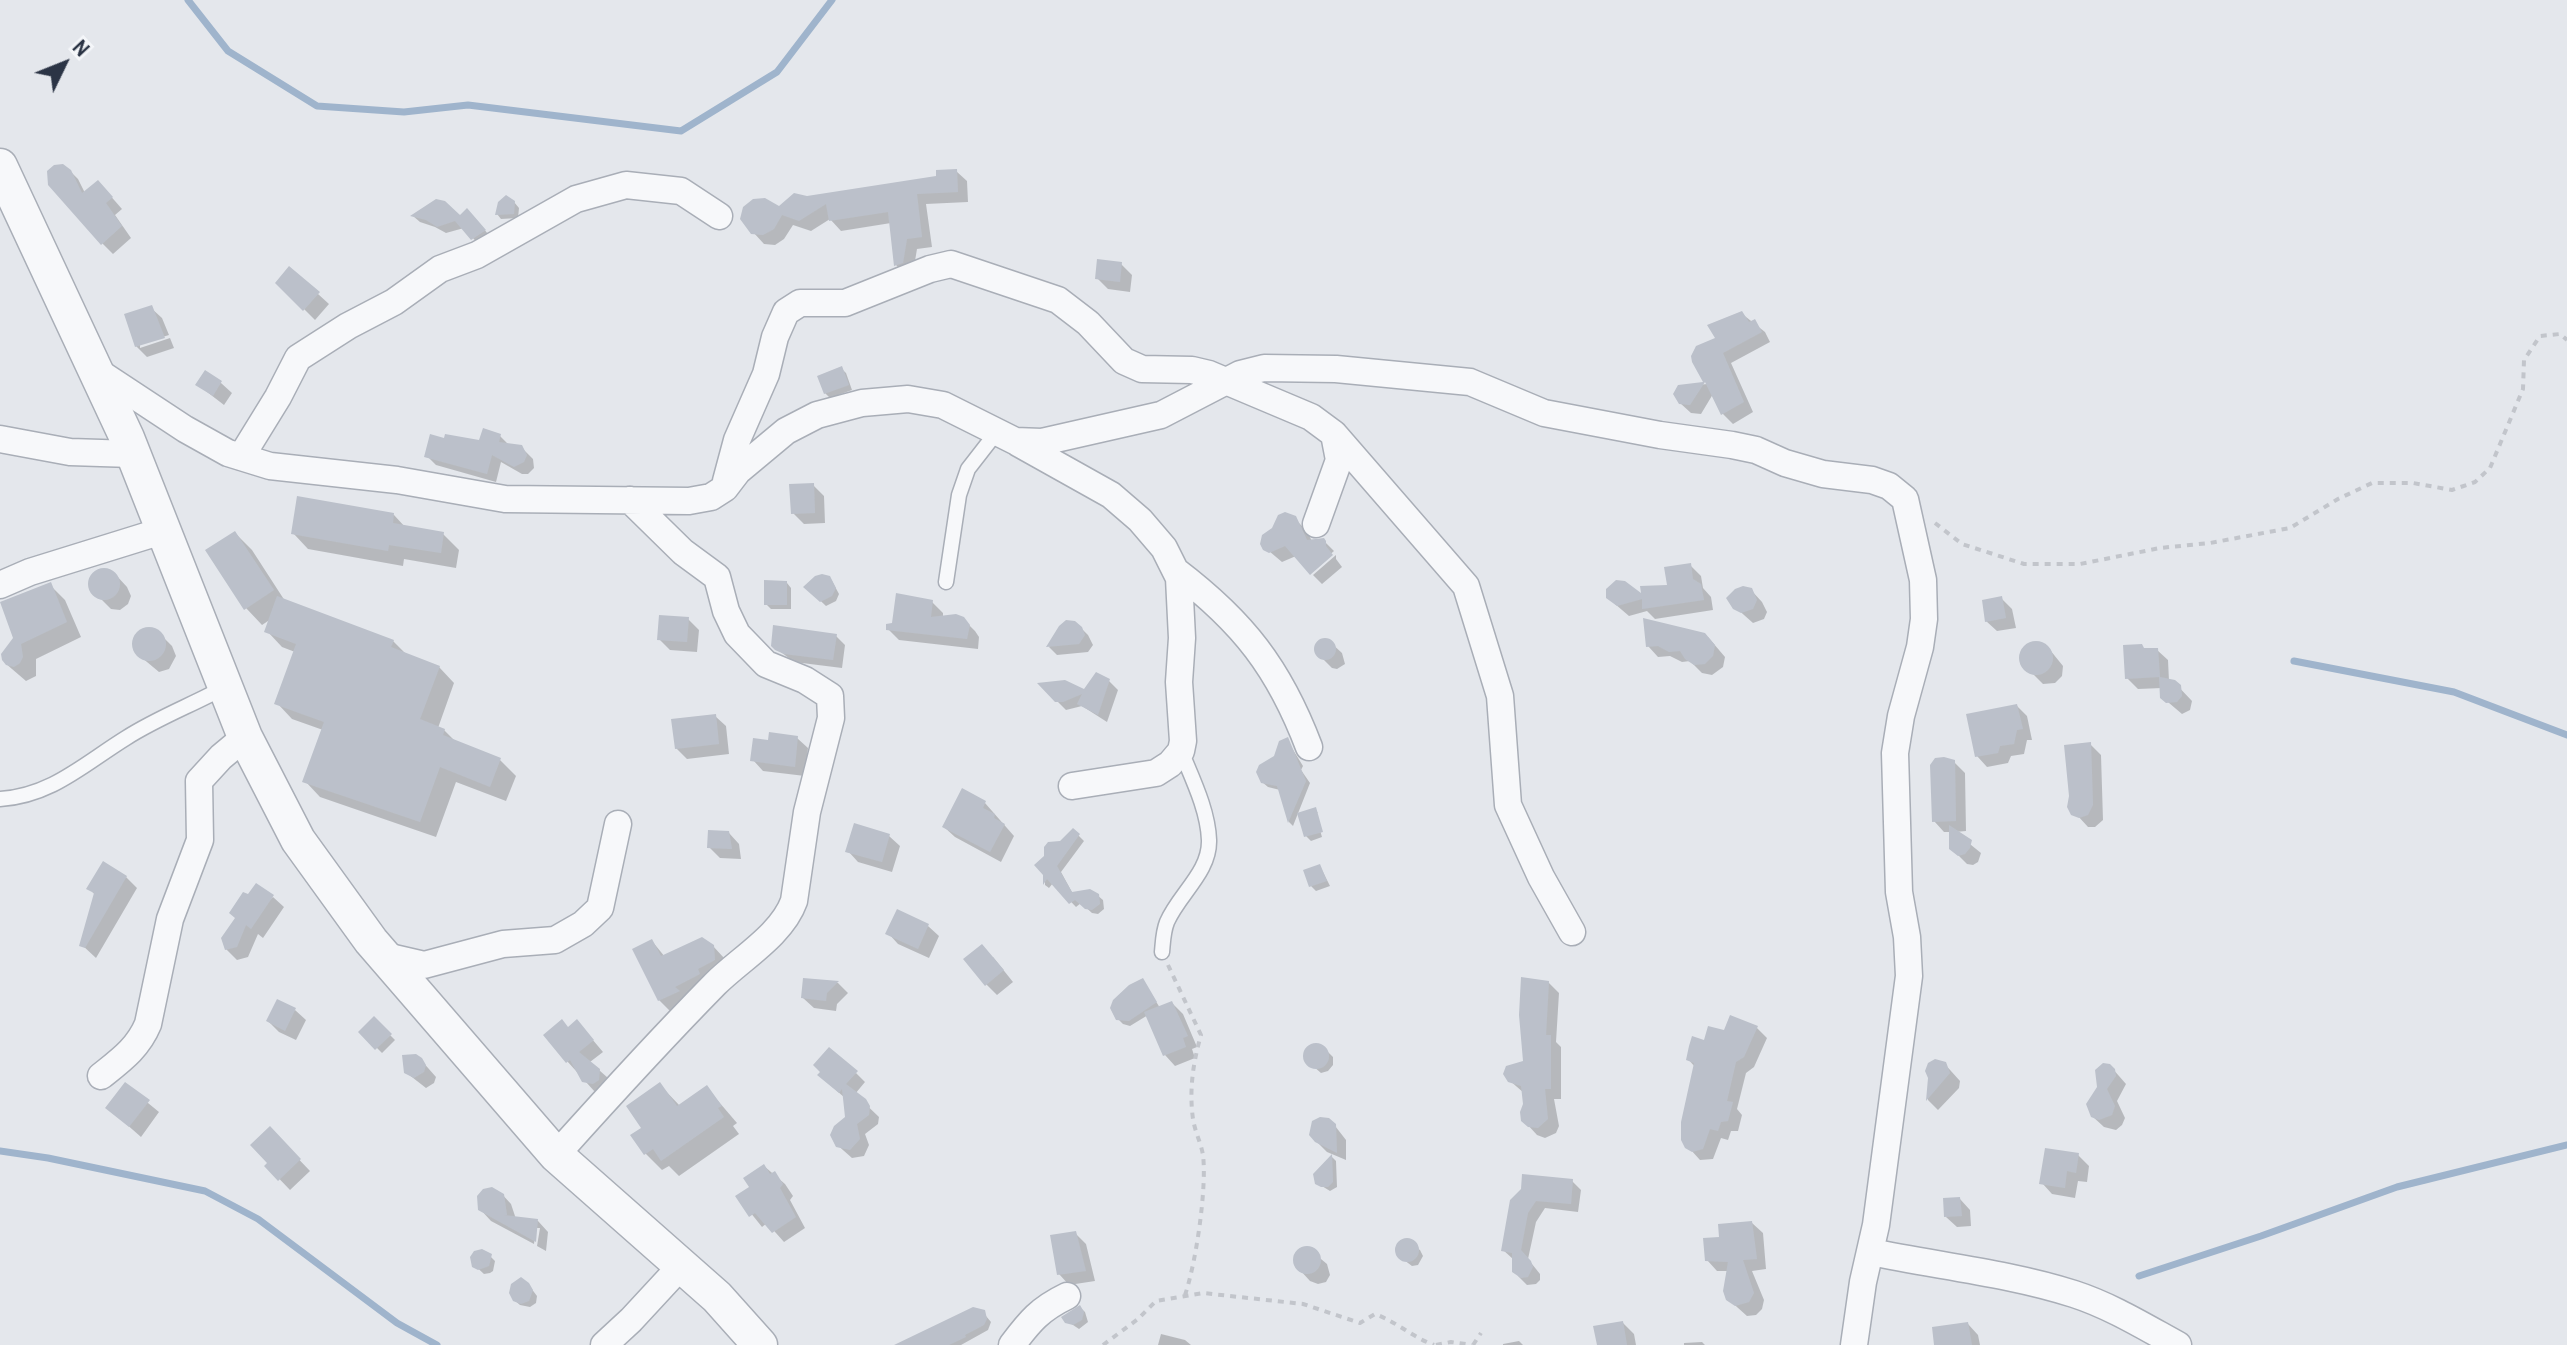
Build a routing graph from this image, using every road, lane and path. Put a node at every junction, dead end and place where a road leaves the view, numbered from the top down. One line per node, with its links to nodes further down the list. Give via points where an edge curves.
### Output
1 (0, 166): 4 (street)
2 (719, 216): 10 (street, via 681,191 626,185 576,199 477,255 440,269 298,358)
3 (2567, 340): 12 (path, via 2560,334 2540,336 2524,360 2523,389 2490,468 2475,482 2452,490 2372,483 2290,528 2080,564 2024,564 1962,544)
4 (92, 368): 9 (street); 10 (street, via 185,429)
5 (1225, 383): 6 (street, via 1311,417); 7 (street, via 1161,415 1042,442); 11 (street, via 1192,370 1142,369 1124,361 1058,300 951,264 845,303 800,303 786,312 737,440); 12 (street, via 1264,368 1470,382 1544,413 1756,450 1823,474 1880,482)
6 (1334, 434): 14 (street, via 1339,460); 26 (street, via 1466,586 1500,696 1508,805)
7 (1006, 437): 11 (street, via 943,405 908,399 862,403 817,415 786,431); 16 (street, via 1111,495 1164,548); 17 (lane, via 968,469)
8 (0, 439): 9 (street, via 70,452)
9 (132, 454): 15 (street)
10 (241, 457): 13 (street, via 270,466 505,499)
11 (725, 488): 13 (street, via 689,501)
12 (1905, 499): 31 (street, via 1923,580 1924,619 1895,753 1899,892 1909,976)
13 (630, 500): 30 (street, via 717,577 737,634 766,664 830,696 831,718 807,812 790,914 655,1044)
14 (1316, 524)
15 (162, 531): 18 (street); 19 (street)
16 (1176, 571): 21 (street, via 1224,610 1263,655 1293,704); 22 (street, via 1182,638)
17 (946, 582)
18 (0, 585)
19 (225, 687): 20 (street); 24 (lane, via 126,738 41,792)
20 (245, 737): 28 (street, via 298,840); 29 (street, via 199,781 200,840 170,919 148,1024 131,1052)
21 (1309, 747)
22 (1181, 751): 23 (street, via 1156,773); 27 (lane, via 1209,842 1202,867 1168,920)
23 (1072, 786)
24 (0, 799)
25 (618, 824): 28 (street, via 600,908 555,940 503,944 424,965)
26 (1572, 932)
27 (1162, 952): 33 (path, via 1201,1035 1191,1068 1203,1196)
28 (385, 956): 30 (street)
29 (101, 1076)
30 (556, 1155): 32 (street)
31 (1871, 1252): 42 (street); 43 (street, via 2077,1295)
32 (681, 1266): 36 (street); 37 (street)
33 (1185, 1295): 39 (path, via 1156,1301); 40 (path, via 1303,1304 1360,1323 1375,1314)
34 (1067, 1296): 38 (street, via 1033,1317)
35 (1481, 1333): 41 (path)
36 (604, 1345)
37 (760, 1345)
38 (1012, 1345)
39 (1103, 1345)
40 (1435, 1345): 41 (path)
41 (1472, 1345)
42 (1854, 1345)
43 (2178, 1345)

